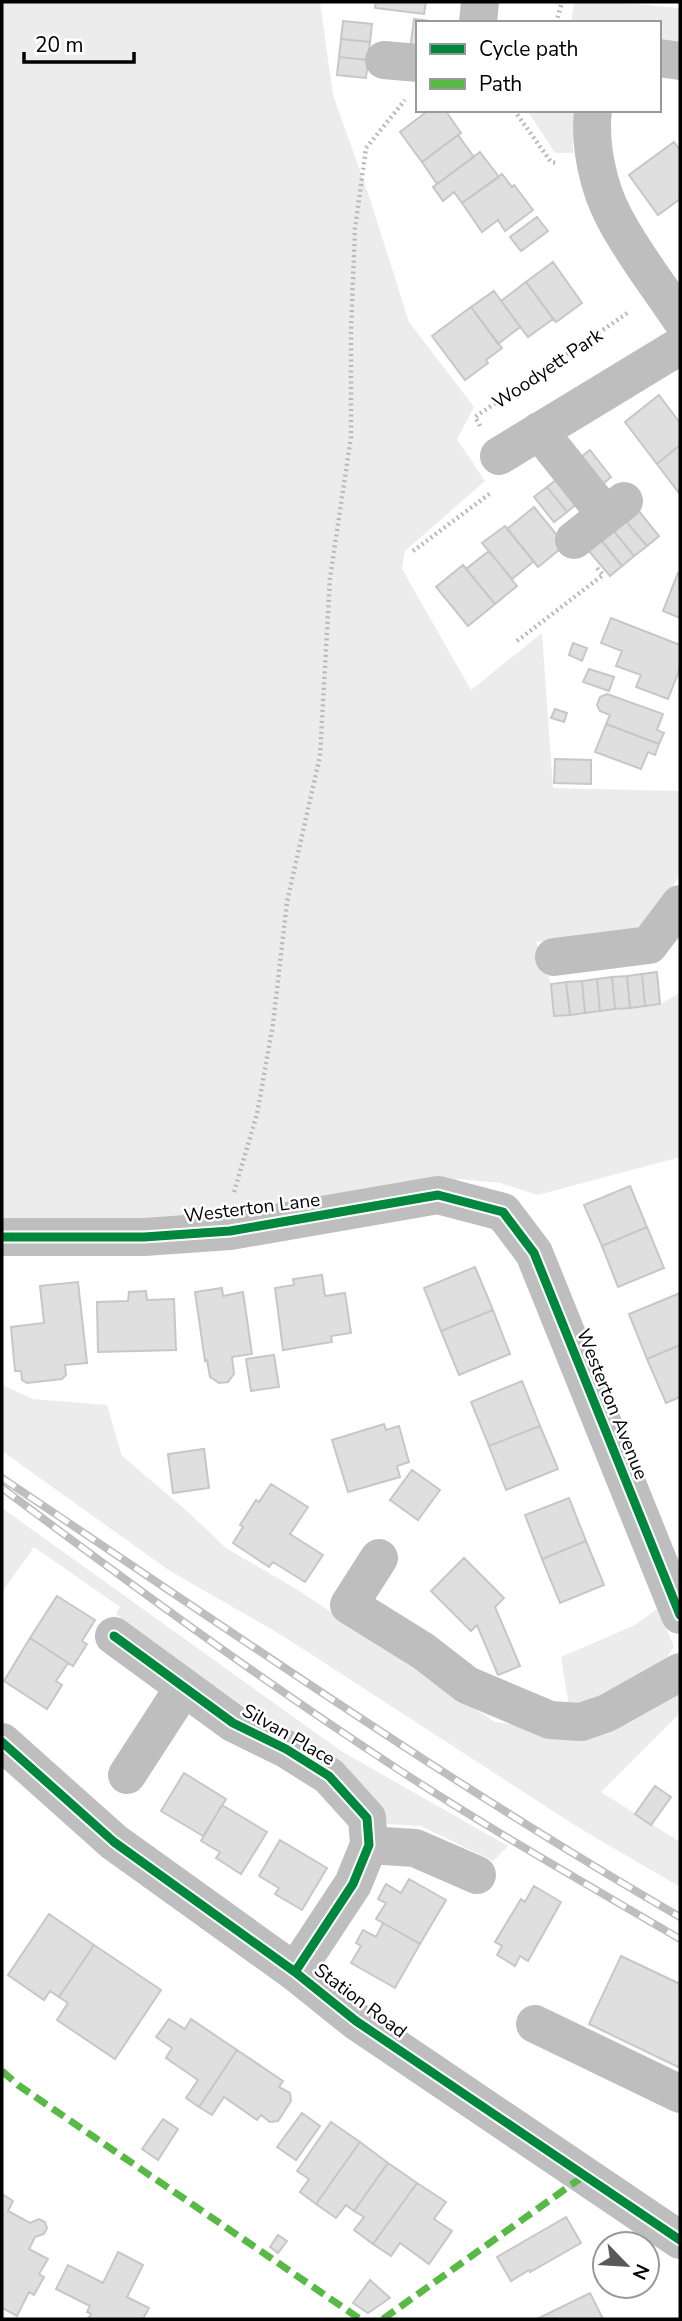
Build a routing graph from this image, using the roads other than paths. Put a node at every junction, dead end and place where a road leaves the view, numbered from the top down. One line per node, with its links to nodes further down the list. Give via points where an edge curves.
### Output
1 (481, 2): 2 (street)
2 (478, 21)
3 (661, 58): 4 (street)
4 (680, 61)
5 (593, 112): 6 (street, via 598,169 613,216)
6 (671, 304)
7 (680, 346): 8 (street)
8 (540, 431): 9 (street); 10 (street, via 615,507)
9 (499, 456)
10 (574, 540)
11 (680, 904): 12 (street, via 649,945)
12 (554, 957)
13 (503, 1212): 14 (street, Westerton Lane, via 438,1195 230,1231 144,1237); 16 (street, Westerton Avenue, via 534,1253)
14 (2, 1237)
15 (379, 1558): 18 (street, via 349,1605 467,1685 550,1720 581,1722 607,1713)
16 (680, 1615)
17 (114, 1636): 19 (street, Silvan Place)
18 (680, 1672)
19 (184, 1688): 21 (street); 22 (street, Silvan Place, via 233,1723 329,1776 367,1818)
20 (2, 1742): 24 (street, Station Road, via 114,1842)
21 (127, 1775)
22 (369, 1844): 23 (street, via 415,1848); 24 (street, via 353,1884)
23 (477, 1875)
24 (295, 1972): 27 (street, Station Road, via 356,2021)
25 (535, 2024): 26 (street)
26 (680, 2094)
27 (680, 2240)

